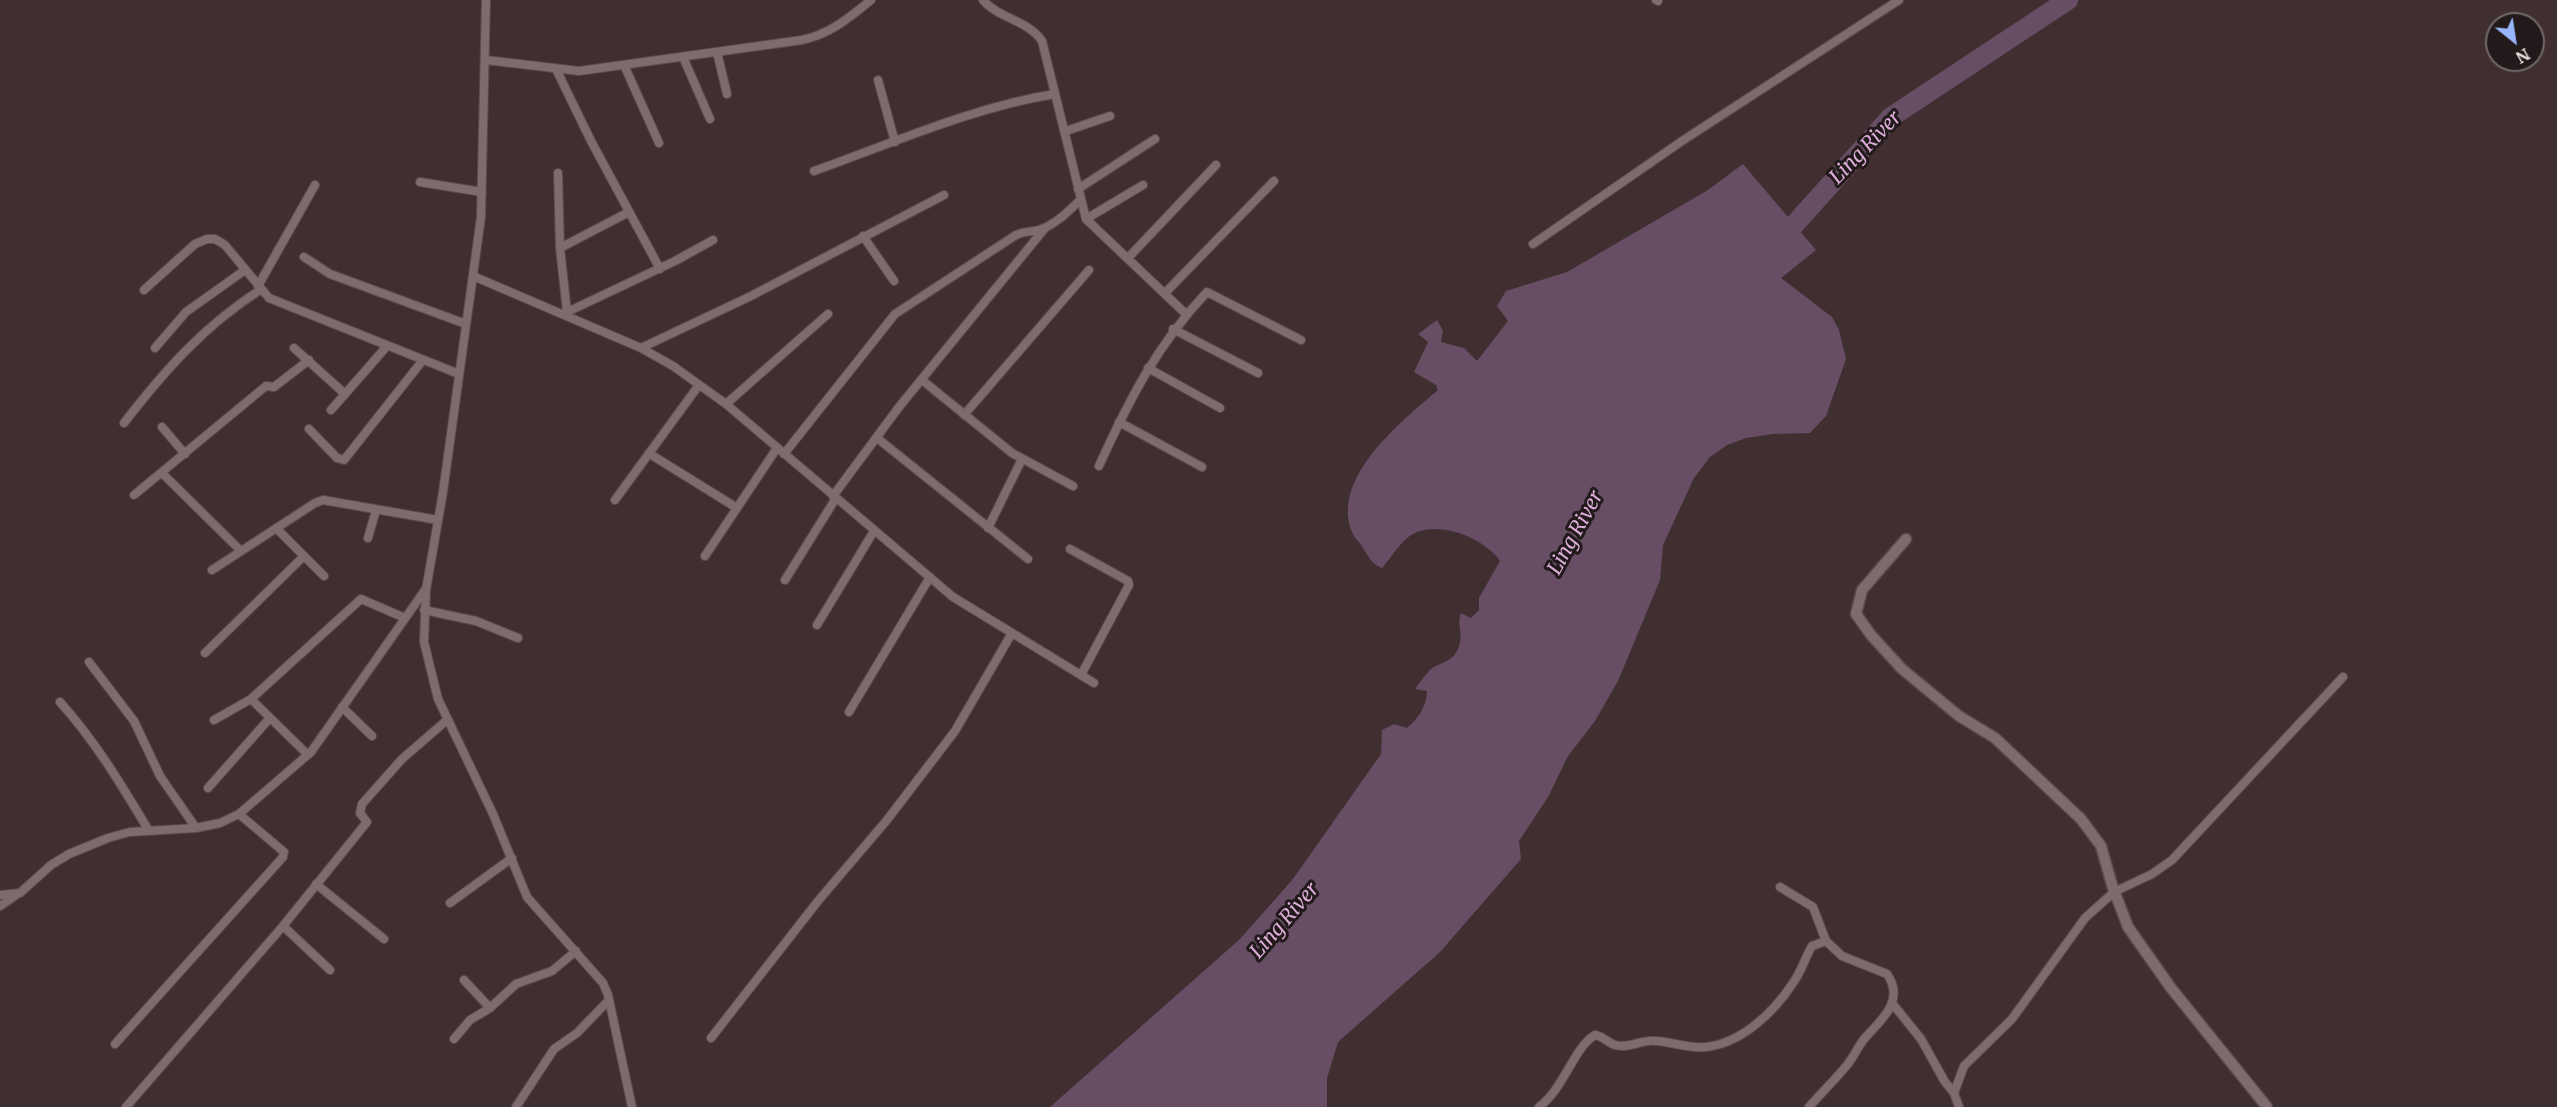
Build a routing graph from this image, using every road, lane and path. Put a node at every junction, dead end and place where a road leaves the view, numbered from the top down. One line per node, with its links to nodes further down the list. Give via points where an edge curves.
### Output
1 (486, 0): 7 (street)
2 (871, 0): 5 (street, via 817,37)
3 (983, 0): 12 (street, via 1038,34)
4 (1899, 0): 35 (street, via 1682,141)
5 (717, 52): 6 (street); 11 (street)
6 (683, 57): 8 (street); 14 (street)
7 (486, 60): 9 (street); 27 (street)
8 (624, 65): 9 (street, via 579,71); 18 (street)
9 (556, 69): 30 (street)
10 (878, 80): 17 (street)
11 (727, 94)
12 (1055, 94): 15 (street); 17 (street, via 1017,101)
13 (1110, 116): 15 (street)
14 (710, 119)
15 (1066, 131): 26 (street)
16 (1155, 139): 26 (street)
17 (895, 142): 20 (street)
18 (659, 143)
19 (1216, 165): 38 (street)
20 (814, 171)
21 (558, 173): 36 (street)
22 (1274, 181): 46 (street)
23 (420, 182): 27 (street)
24 (315, 184): 44 (street)
25 (1143, 185): 31 (street)
26 (1078, 189): 29 (street)
27 (482, 192): 42 (street)
28 (944, 195): 33 (street)
29 (1080, 200): 31 (street); 32 (street)
30 (629, 212): 36 (street); 39 (street)
31 (1086, 219): 38 (street)
32 (1045, 228): 62 (street); 74 (street, via 1016,235 895,314)
33 (863, 236): 43 (street); 56 (street, via 751,296)
34 (713, 240): 39 (street)
35 (1533, 244)
36 (560, 248): 47 (street)
37 (304, 257): 50 (street, via 330,274)
38 (1128, 258): 46 (street)
39 (660, 269): 47 (street)
40 (245, 270): 44 (street); 45 (street, via 225,245 207,239 195,244); 54 (street, via 186,312)
41 (1089, 270): 68 (street)
42 (473, 276): 47 (street); 50 (street)
43 (894, 281)
44 (259, 288): 53 (street, via 269,298); 70 (street, via 228,310 166,369)
45 (144, 290)
46 (1165, 293): 49 (street)
47 (565, 313): 56 (street)
48 (828, 314): 65 (street)
49 (1186, 314): 51 (street); 52 (street, via 1207,292)
50 (466, 324): 61 (street)
51 (1173, 329): 59 (street); 60 (street)
52 (1301, 340)
53 (387, 346): 58 (street); 64 (street)
54 (155, 348)
55 (294, 348): 57 (street)
56 (641, 348): 63 (street)
57 (309, 360): 64 (street); 75 (street, via 274,387 266,386)
58 (423, 360): 61 (street); 72 (street, via 344,460 337,458)
59 (1148, 368): 66 (street); 69 (street)
60 (1258, 373)
61 (459, 374): 87 (street)
62 (922, 380): 68 (street); 73 (street)
63 (699, 385): 65 (street); 76 (street)
64 (345, 394): 67 (street)
65 (726, 405): 74 (street)
66 (1220, 408)
67 (331, 410)
68 (964, 415): 77 (street)
69 (1119, 422): 78 (street); 79 (street)
70 (124, 423)
71 (162, 427): 75 (street)
72 (309, 429)
73 (877, 438): 83 (street); 89 (street)
74 (781, 451): 83 (street); 85 (street)
75 (185, 454): 80 (street)
76 (650, 454): 84 (street); 85 (street)
77 (1022, 459): 81 (street); 89 (street)
78 (1099, 466)
79 (1202, 467)
80 (162, 473): 82 (street); 94 (street)
81 (1073, 486)
82 (134, 495)
83 (834, 497): 90 (street); 101 (street)
84 (615, 500)
85 (737, 508): 96 (street)
86 (376, 510): 87 (street); 88 (street, via 323,500); 91 (street)
87 (438, 520): 102 (street)
88 (276, 528): 94 (street); 95 (street)
89 (988, 528): 97 (street)
90 (874, 531): 100 (street); 105 (street)
91 (368, 538)
92 (1906, 540): 130 (street, via 1862,590 1856,614 1902,669 1959,716 1995,738 2081,819 2101,846)
93 (1071, 549): 110 (street, via 1130,585)
94 (241, 551): 98 (street)
95 (304, 556): 99 (street); 108 (street)
96 (705, 556)
97 (1028, 559)
98 (212, 570)
99 (324, 576)
100 (930, 577): 106 (street, via 953,597); 116 (street)
101 (785, 580)
102 (426, 590): 103 (street); 104 (street)
103 (424, 610): 107 (street, via 476,621); 119 (street, via 424,642)
104 (405, 618): 113 (street, via 360,599); 115 (street)
105 (817, 625)
106 (1012, 633): 110 (street); 143 (street, via 955,731)
107 (518, 639)
108 (205, 653)
109 (89, 662): 124 (street, via 134,721 166,786)
110 (1081, 675): 112 (street)
111 (2343, 677): 130 (street, via 2172,860)
112 (1095, 683)
113 (251, 699): 117 (street); 118 (street)
114 (60, 702): 125 (street, via 85,729)
115 (342, 707): 120 (street); 121 (street)
116 (849, 712)
117 (269, 719): 121 (street); 122 (street)
118 (214, 720)
119 (447, 720): 126 (street); 127 (street, via 402,759 362,804 360,813 368,822)
120 (372, 736)
121 (308, 755): 123 (street)
122 (208, 788)
123 (239, 814): 124 (street); 145 (street, via 284,852 283,857)
124 (196, 828): 125 (street)
125 (149, 831): 129 (street, via 108,838 69,854)
126 (512, 858): 132 (street); 137 (street, via 527,897)
127 (316, 884): 134 (street); 135 (street)
128 (1780, 886): 136 (street, via 1813,907)
129 (20, 892): 131 (street); 133 (street)
130 (2114, 892): 146 (street, via 2085,918 2012,1020 1964,1066); 153 (street, via 2128,927 2170,988)
131 (0, 895)
132 (450, 903)
133 (0, 906)
134 (283, 926): 138 (street); 147 (street)
135 (384, 939)
136 (1826, 941): 141 (street, via 1842,956 1887,975 1893,986); 150 (street, via 1812,946 1798,976 1778,1004 1742,1033 1708,1047 1683,1048 1654,1040 1614,1045 1595,1035 1587,1041 1559,1087)
137 (576, 951): 140 (street, via 598,975); 142 (street, via 552,971 516,984)
138 (330, 970)
139 (464, 980): 142 (street)
140 (609, 1000): 148 (street, via 577,1033 554,1049); 149 (street)
141 (1892, 1003): 146 (street); 151 (street, via 1878,1027)
142 (490, 1008): 144 (street, via 470,1020)
143 (711, 1038)
144 (454, 1039)
145 (115, 1044)
146 (1954, 1093): 152 (street)
147 (126, 1107)
148 (516, 1107)
149 (632, 1107)
150 (1539, 1107)
151 (1809, 1107)
152 (1959, 1107)
153 (2267, 1107)

